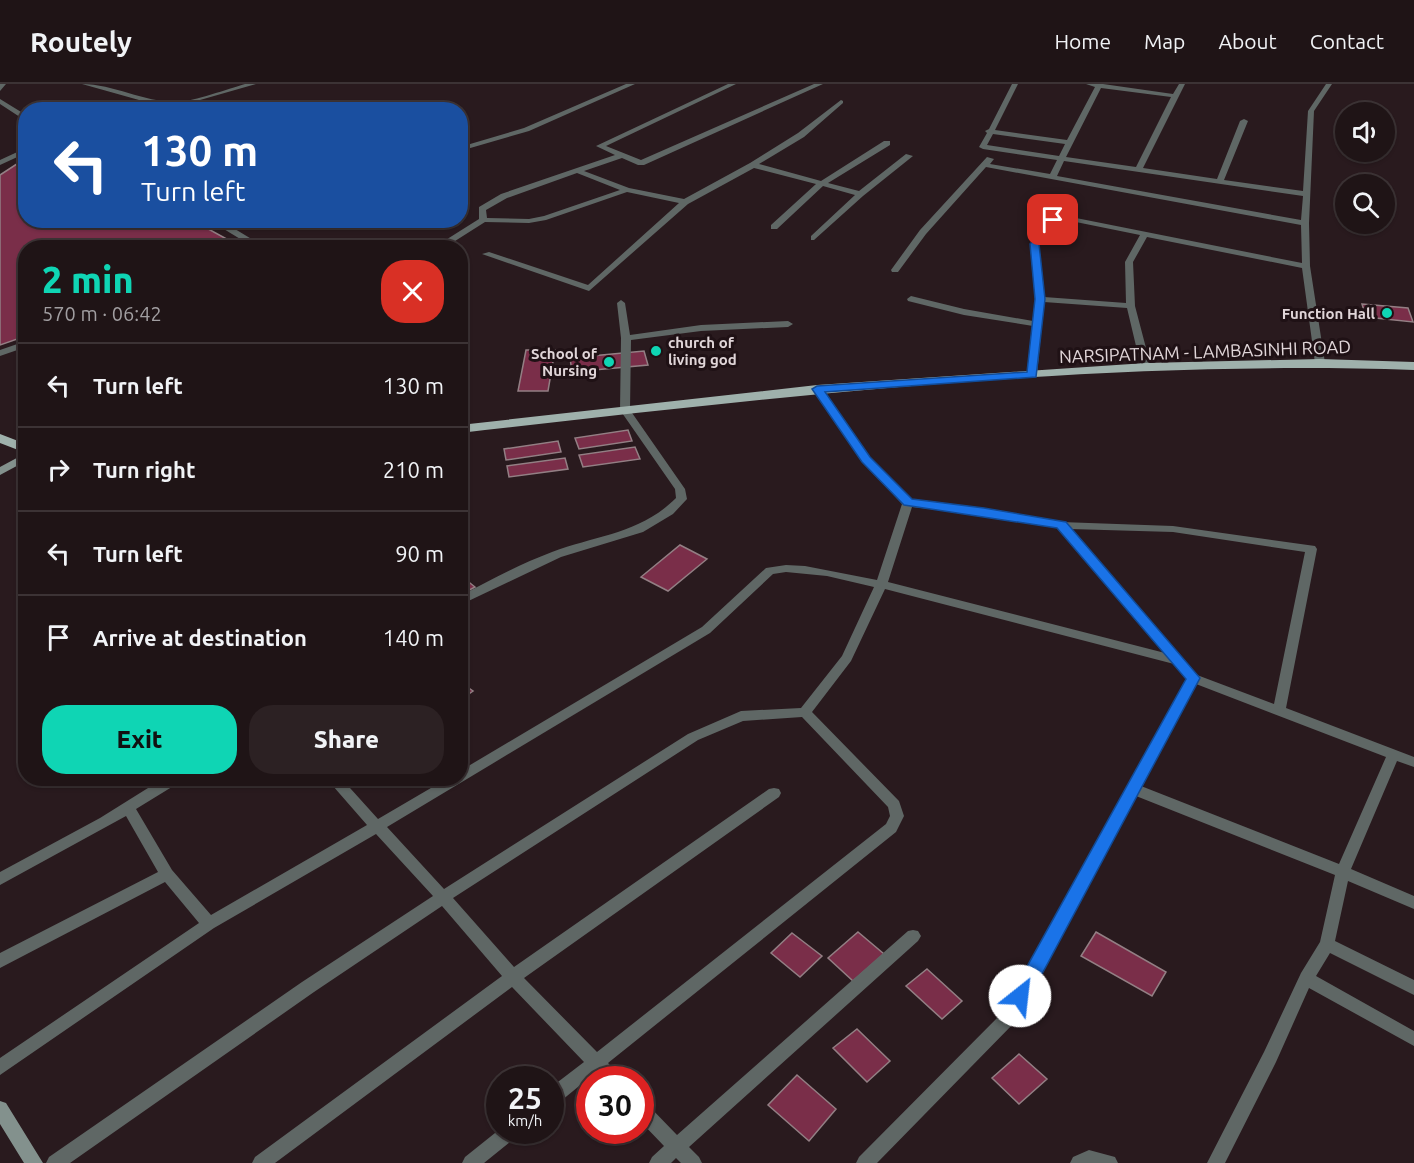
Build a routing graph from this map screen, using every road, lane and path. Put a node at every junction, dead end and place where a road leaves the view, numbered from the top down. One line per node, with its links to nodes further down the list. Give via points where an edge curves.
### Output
1 (3, 84): 12 (street)
2 (85, 84): 14 (street)
3 (253, 84): 18 (street)
4 (632, 84): 25 (street, via 489,143)
5 (733, 84): 28 (street, via 600,146)
6 (820, 84): 28 (street, via 646,162 636,163)
7 (1015, 84): 22 (street)
8 (1089, 84): 11 (street)
9 (1182, 84): 13 (street)
10 (1329, 84): 41 (street, via 1311,111)
11 (1099, 85): 13 (street); 24 (street)
12 (0, 89)
13 (1175, 96): 35 (street)
14 (146, 100): 16 (street); 17 (street)
15 (0, 101): 20 (street)
16 (141, 102)
17 (162, 102)
18 (193, 102)
19 (841, 102): 32 (street, via 801,135)
20 (18, 113)
21 (1244, 121): 37 (street)
22 (989, 131): 24 (street); 26 (street)
23 (887, 143): 38 (street)
24 (1071, 143): 30 (street)
25 (468, 147)
26 (983, 147): 30 (street); 33 (street, via 992,152)
27 (18, 154): 31 (street)
28 (619, 156): 34 (street)
29 (909, 156): 40 (street)
30 (1063, 159): 35 (street); 36 (street)
31 (0, 163)
32 (753, 165): 38 (street); 42 (street)
33 (985, 165): 36 (street); 53 (street, via 923,232)
34 (575, 170): 39 (street); 43 (street, via 489,204 482,209)
35 (1138, 170): 37 (street)
36 (1052, 178): 44 (street)
37 (1220, 180): 41 (street)
38 (821, 184): 40 (street); 45 (street)
39 (627, 190): 42 (street); 43 (street, via 546,218)
40 (860, 194): 48 (street)
41 (1307, 194): 44 (street)
42 (685, 202): 51 (street, via 590,288)
43 (483, 220): 50 (street)
44 (1305, 223): 52 (street)
45 (774, 226)
46 (228, 229): 49 (street)
47 (1144, 235): 52 (street); 55 (street, via 1066,218 1053,220 1035,244); 57 (street, via 1129,262)
48 (814, 238)
49 (248, 240)
50 (450, 240)
51 (486, 254)
52 (1305, 266): 63 (street)
53 (895, 270)
54 (911, 299): 59 (street)
55 (1040, 299): 57 (street); 59 (street)
56 (621, 303): 60 (street)
57 (1131, 306): 65 (street)
58 (788, 324): 60 (street, via 701,328)
59 (1038, 324): 66 (street)
60 (626, 338): 68 (street)
61 (18, 347): 62 (street)
62 (0, 353)
63 (1320, 363): 64 (main road, NARSIPATNAM - LAMBASINHI ROAD); 65 (main road, NARSIPATNAM - LAMBASINHI ROAD)
64 (1414, 366)
65 (1146, 367): 66 (main road, NARSIPATNAM - LAMBASINHI ROAD)
66 (1032, 375): 67 (main road, NARSIPATNAM - LAMBASINHI ROAD)
67 (817, 389): 68 (main road, NARSIPATNAM - LAMBASINHI ROAD); 74 (street, via 866,459)
68 (625, 410): 69 (main road, NARSIPATNAM - LAMBASINHI ROAD); 77 (street, via 680,489 682,500 642,530 560,553)
69 (468, 428)
70 (0, 438): 71 (main road)
71 (18, 446)
72 (18, 461): 73 (main road)
73 (0, 472)
74 (908, 503): 75 (street); 76 (street)
75 (1061, 525): 78 (street); 80 (street, via 1173,528 1311,549)
76 (880, 585): 78 (street); 81 (street, via 848,658); 84 (street, via 800,568 770,571 706,630)
77 (468, 597)
78 (1179, 662): 79 (street)
79 (1193, 678): 80 (street); 88 (street)
80 (1280, 711): 82 (street)
81 (805, 712): 95 (street, via 741,716 693,737); 105 (street, via 894,805 897,816 891,828)
82 (1393, 756): 83 (street); 92 (street)
83 (1414, 762)
84 (468, 773)
85 (162, 786): 90 (street)
86 (339, 786): 91 (street)
87 (447, 786): 91 (street)
88 (1134, 789): 92 (street); 119 (street, via 1009,1017)
89 (774, 793): 101 (street)
90 (128, 807): 93 (street); 94 (street)
91 (377, 828): 95 (street); 97 (street)
92 (1343, 872): 96 (street); 99 (street)
93 (167, 874): 97 (street); 100 (street)
94 (0, 879)
95 (443, 897): 101 (street); 114 (street)
96 (1414, 903)
97 (209, 924): 107 (street)
98 (913, 936): 112 (street)
99 (1327, 944): 102 (street); 103 (street)
100 (0, 962)
101 (513, 977): 105 (street); 115 (street)
102 (1306, 978): 104 (street); 122 (street)
103 (1414, 988)
104 (1414, 1039)
105 (596, 1062): 106 (street); 108 (street)
106 (600, 1066)
107 (0, 1067)
108 (564, 1087)
109 (0, 1109): 113 (main road)
110 (654, 1123): 112 (street)
111 (494, 1144): 116 (street)
112 (677, 1147): 117 (street); 118 (street)
113 (34, 1163)
114 (55, 1163)
115 (261, 1163)
116 (471, 1163)
117 (658, 1163)
118 (693, 1163)
119 (865, 1163)
120 (1079, 1163): 121 (street, via 1089,1158)
121 (1109, 1163)
122 (1216, 1163)

